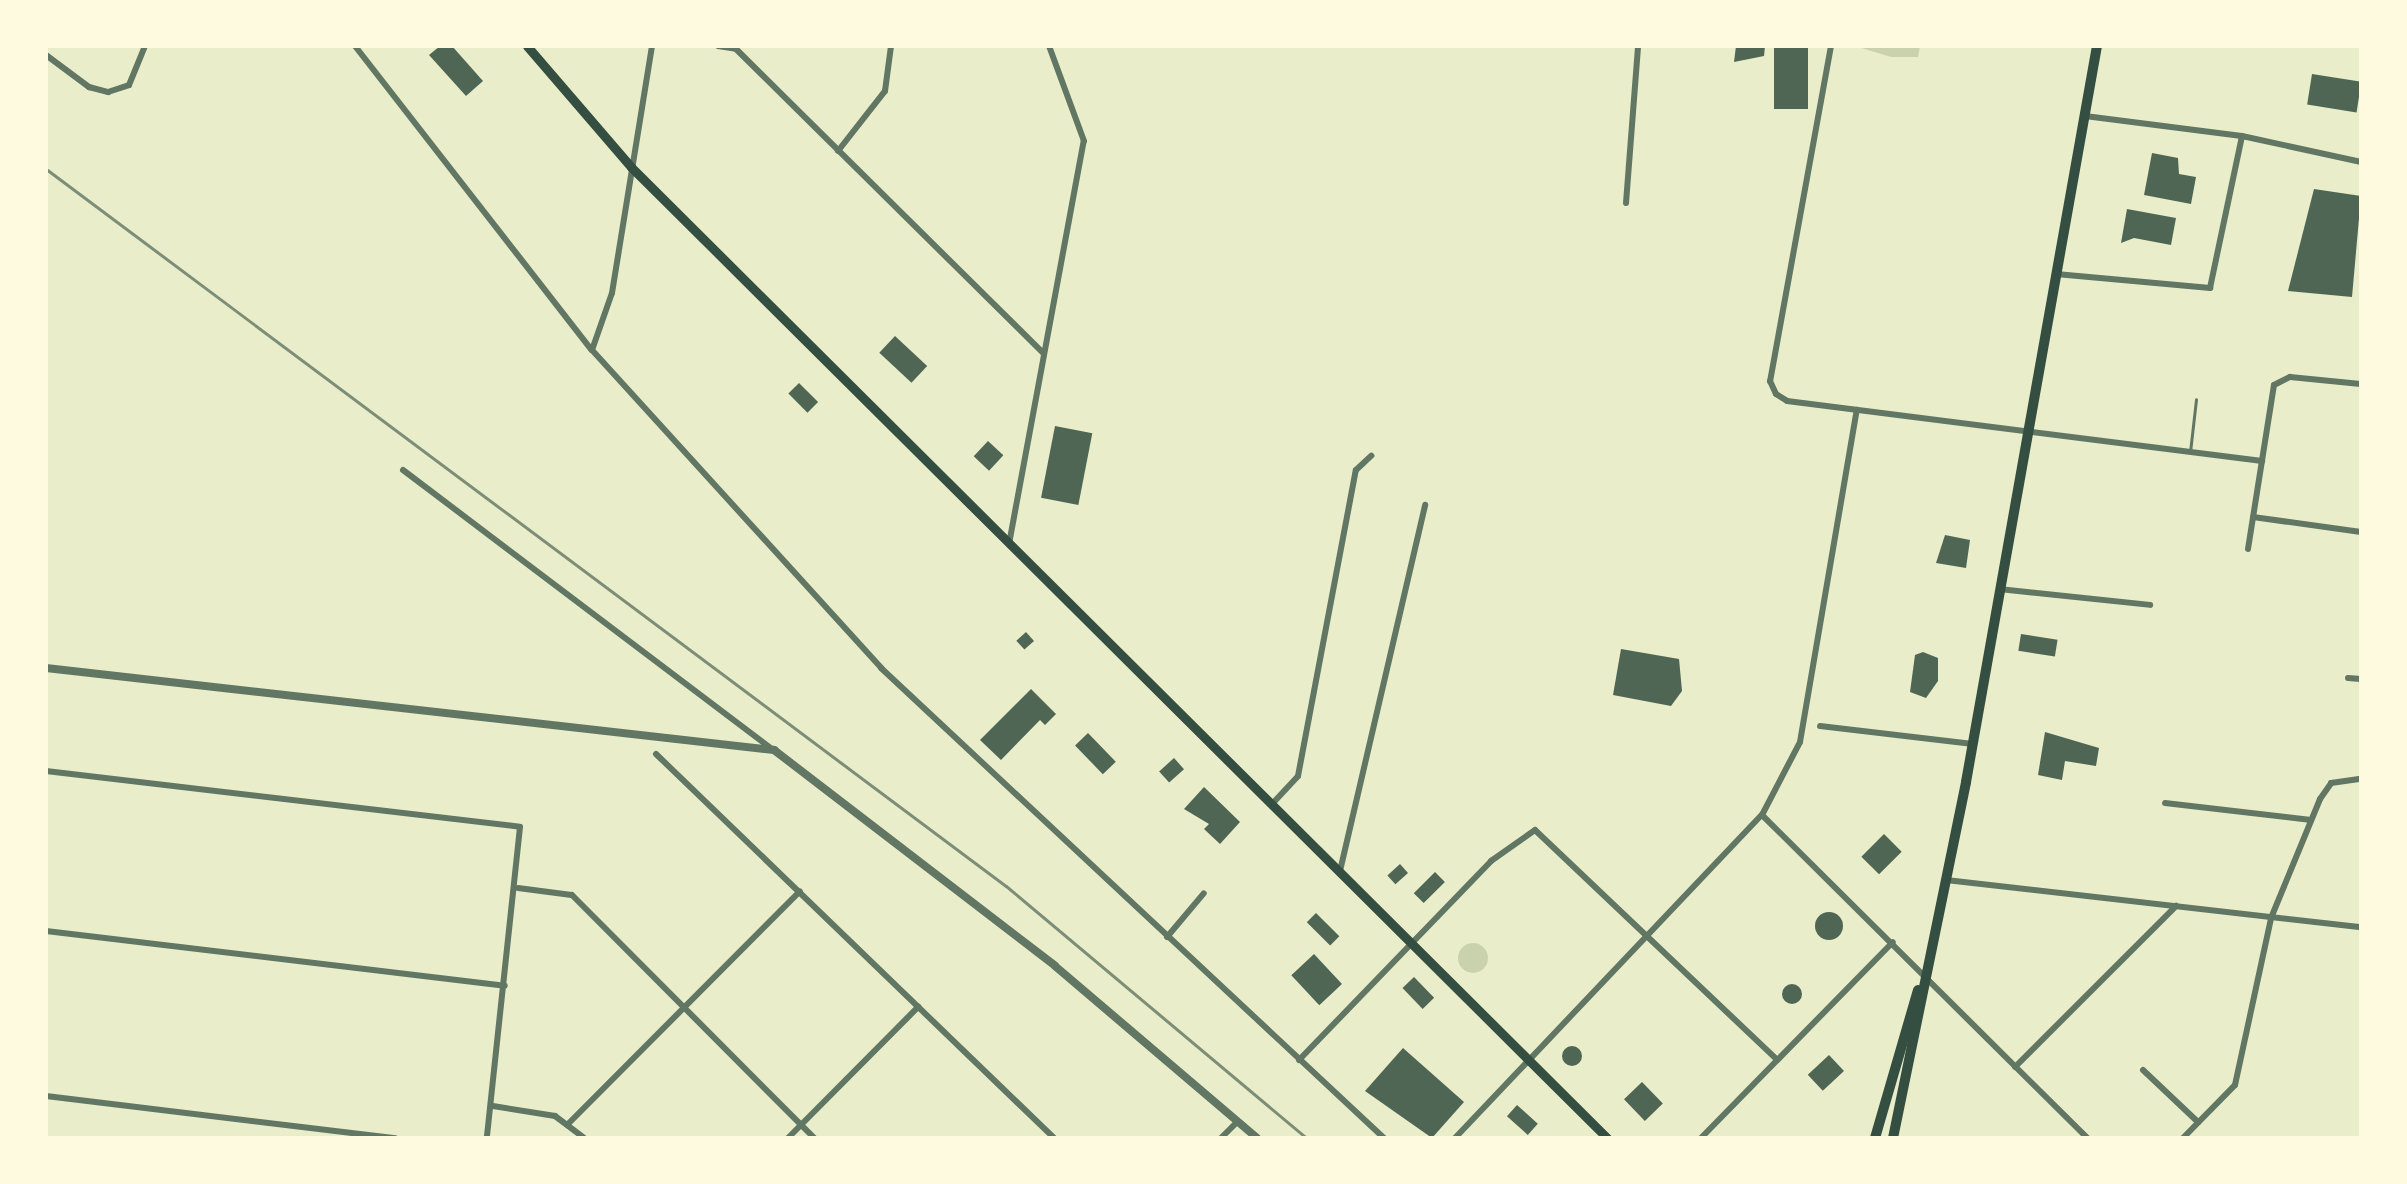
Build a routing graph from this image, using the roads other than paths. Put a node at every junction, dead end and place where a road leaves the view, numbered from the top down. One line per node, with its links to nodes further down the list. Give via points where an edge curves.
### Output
1 (145, 46): 12 (street, via 129,85 108,92 89,87)
2 (355, 46): 20 (street)
3 (527, 46): 17 (main road)
4 (652, 46): 17 (street)
5 (718, 46): 11 (street)
6 (891, 46): 15 (street, via 885,91)
7 (1049, 46): 21 (street, via 1084,141)
8 (1638, 46): 18 (street)
9 (1831, 46): 24 (street, via 1770,381 1787,401)
10 (2097, 46): 13 (main road)
11 (736, 48): 15 (street)
12 (46, 55)
13 (2084, 116): 14 (street); 19 (main road)
14 (2242, 136): 16 (street); 19 (street, via 2210,288)
15 (838, 151): 21 (street)
16 (2361, 162)
17 (631, 167): 20 (street, via 612,293); 33 (main road)
18 (1626, 203)
19 (2056, 274): 25 (main road)
20 (592, 350): 59 (street, via 946,734)
21 (1043, 353): 33 (street)
22 (2361, 384): 28 (street, via 2280,378)
23 (2196, 399): 26 (lane)
24 (1857, 410): 25 (street); 48 (street, via 1802,732 1789,775)
25 (2027, 431): 26 (street); 35 (main road)
26 (2190, 452): 28 (street)
27 (1371, 456): 47 (street, via 1356,470 1298,776)
28 (2262, 461): 31 (street)
29 (403, 470): 42 (street)
30 (1425, 505): 50 (street)
31 (2253, 517): 32 (street); 34 (street)
32 (2361, 532)
33 (1009, 544): 47 (main road)
34 (2248, 549)
35 (1999, 589): 36 (street); 41 (main road)
36 (2150, 605)
37 (46, 668): 42 (street)
38 (2348, 678): 39 (street)
39 (2361, 679)
40 (1820, 726): 41 (street)
41 (1973, 744): 51 (main road)
42 (774, 750): 74 (street, via 1055,966)
43 (656, 754): 53 (street)
44 (46, 771): 52 (street, via 508,821 523,839)
45 (2361, 779): 49 (street, via 2331,783)
46 (2165, 803): 49 (street)
47 (1272, 804): 50 (main road)
48 (1762, 815): 60 (street); 61 (street)
49 (2311, 820): 56 (street)
50 (1340, 871): 62 (main road)
51 (1946, 880): 55 (street); 63 (main road)
52 (518, 888): 64 (street); 66 (street, via 572,895)
53 (800, 891): 65 (street); 66 (street)
54 (1204, 893): 59 (street)
55 (2176, 906): 56 (street); 70 (street)
56 (2271, 918): 57 (street); 75 (street, via 2235,1085)
57 (2361, 927)
58 (46, 931): 64 (street)
59 (1167, 937): 67 (street)
60 (1649, 939): 62 (street, via 1535,830 1491,861); 68 (street); 69 (street)
61 (1893, 942): 63 (street); 68 (street)
62 (1413, 944): 67 (street); 69 (main road)
63 (1924, 974): 70 (street); 90 (main road); 91 (main road)
64 (505, 986): 73 (street)
65 (918, 1007): 77 (street); 83 (street)
66 (685, 1008): 76 (street); 77 (street)
67 (1299, 1060): 86 (street)
68 (1777, 1060): 89 (street)
69 (1530, 1063): 87 (street); 88 (main road)
70 (2015, 1067): 92 (street)
71 (2143, 1070): 75 (street)
72 (46, 1096): 78 (street)
73 (493, 1106): 76 (street); 79 (street)
74 (1238, 1121): 84 (street); 85 (street)
75 (2198, 1122): 93 (street)
76 (569, 1123): 80 (street)
77 (801, 1125): 81 (street); 82 (street)
78 (395, 1138)
79 (487, 1138)
80 (584, 1138)
81 (788, 1138)
82 (814, 1138)
83 (1054, 1138)
84 (1221, 1138)
85 (1257, 1138)
86 (1384, 1138)
87 (1455, 1138)
88 (1607, 1138)
89 (1701, 1138)
90 (1875, 1138)
91 (1893, 1138)
92 (2087, 1138)
93 (2183, 1138)

